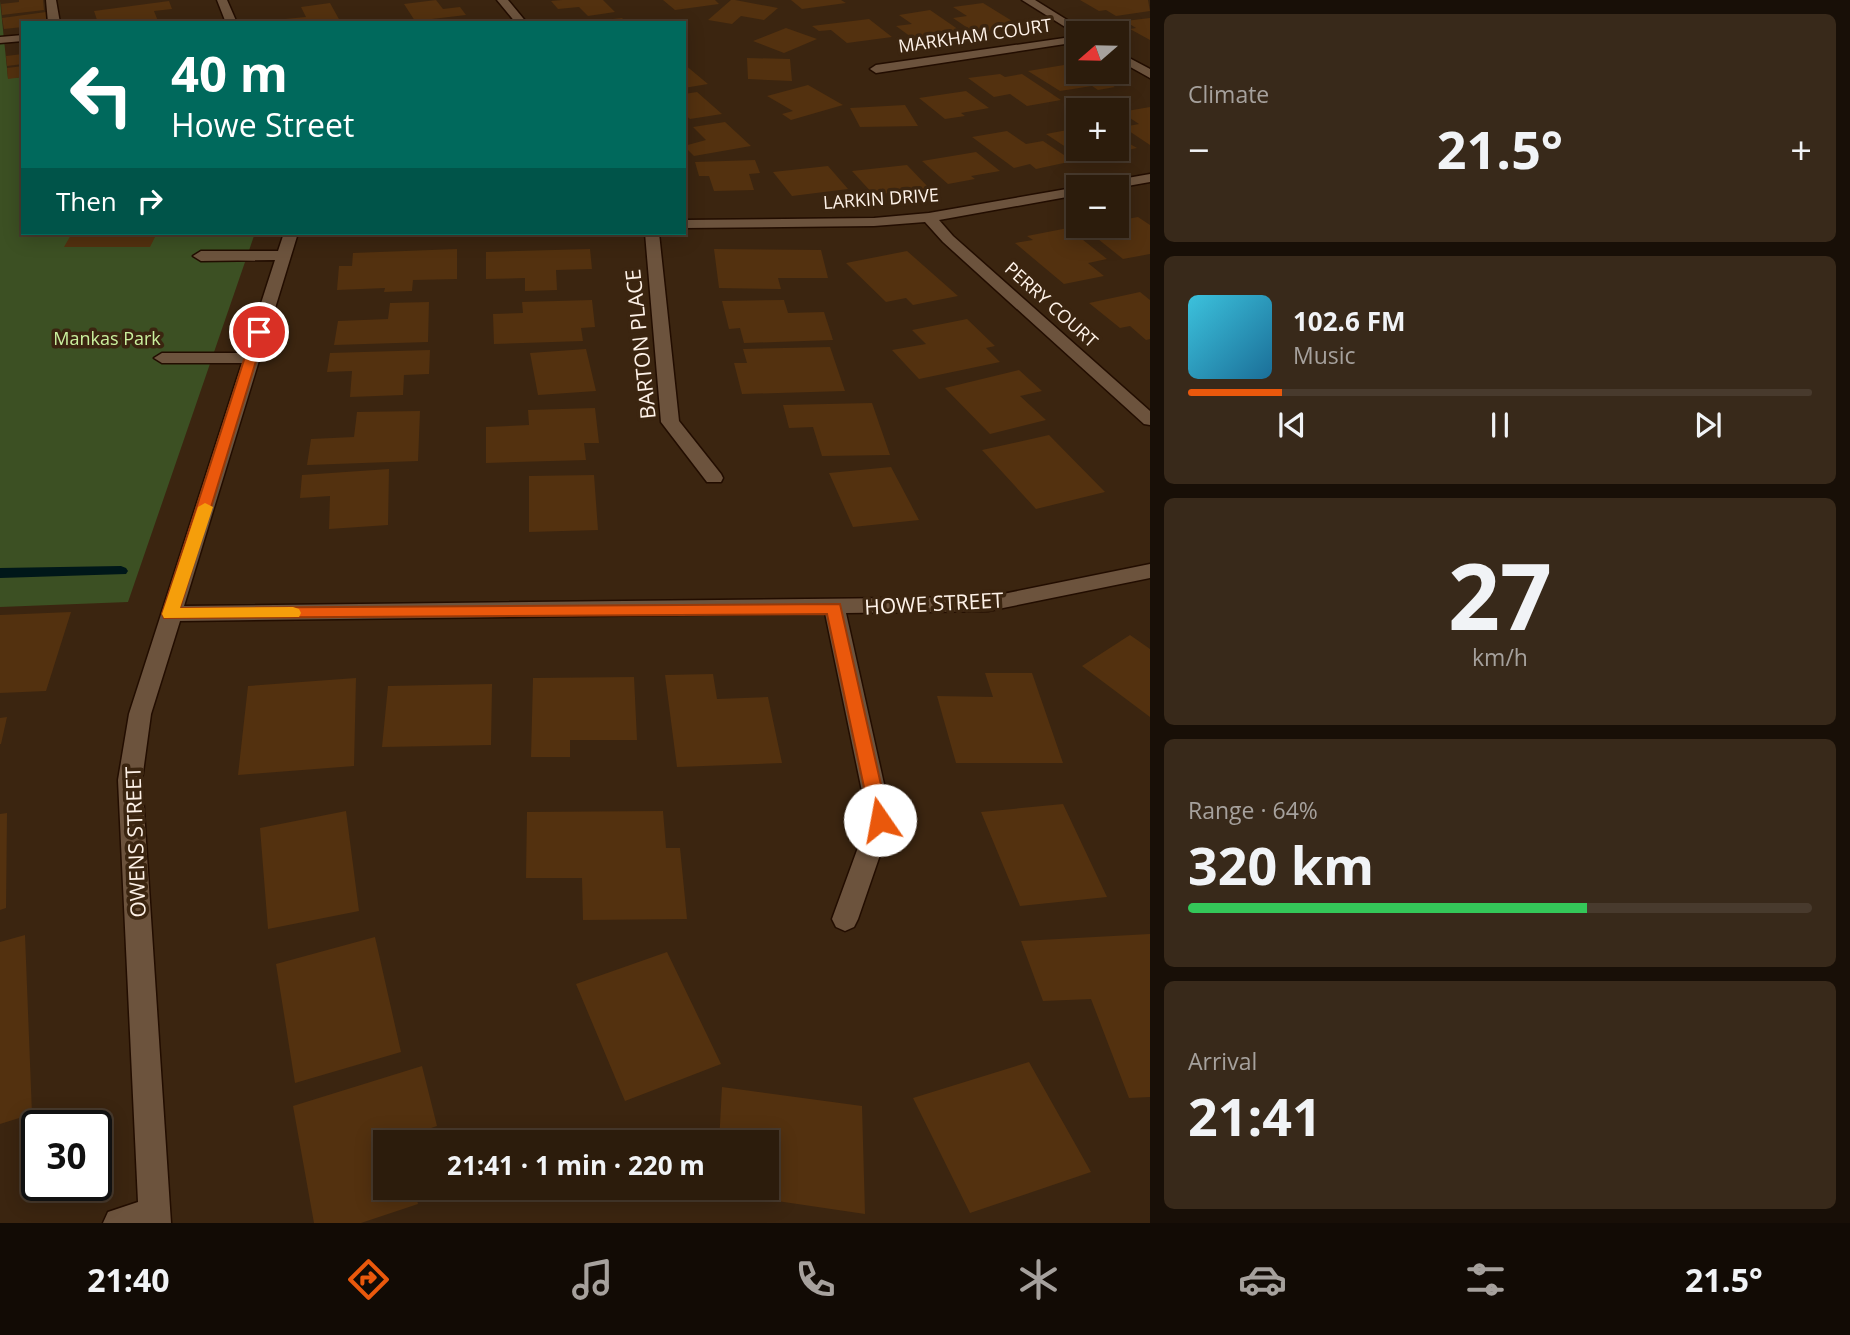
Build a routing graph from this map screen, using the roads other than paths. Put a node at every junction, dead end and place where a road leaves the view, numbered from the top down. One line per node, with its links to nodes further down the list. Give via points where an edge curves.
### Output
1 (51, 0): 5 (street)
2 (222, 0): 6 (street)
3 (502, 0): 7 (street)
4 (1027, 0): 8 (street)
5 (54, 21)
6 (231, 21)
7 (520, 21)
8 (1066, 23)
9 (21, 37): 10 (street)
10 (0, 40)
11 (1066, 41): 13 (street, MARKHAM COURT)
12 (1129, 62): 14 (street)
13 (876, 69)
14 (1150, 74)
15 (1150, 178): 16 (street)
16 (1129, 182)
17 (1066, 193): 18 (street, LARKIN DRIVE)
18 (929, 217): 19 (street, LARKIN DRIVE, via 874,222); 26 (street, PERRY COURT)
19 (686, 223)
20 (289, 235): 22 (street, OWENS STREET)
21 (652, 235): 27 (street, BARTON PLACE, via 670,422)
22 (284, 255): 23 (street); 25 (street, OWENS STREET)
23 (201, 256)
24 (162, 358): 25 (street)
25 (251, 358): 30 (street, OWENS STREET)
26 (1150, 420)
27 (714, 478)
28 (1150, 570): 29 (street, HOWE STREET, via 988,604)
29 (834, 608): 30 (street, HOWE STREET); 31 (street, via 880,820)
30 (170, 614): 32 (street, OWENS STREET, via 140,714 130,780)
31 (845, 919)
32 (155, 1218): 33 (street)
33 (119, 1223)

